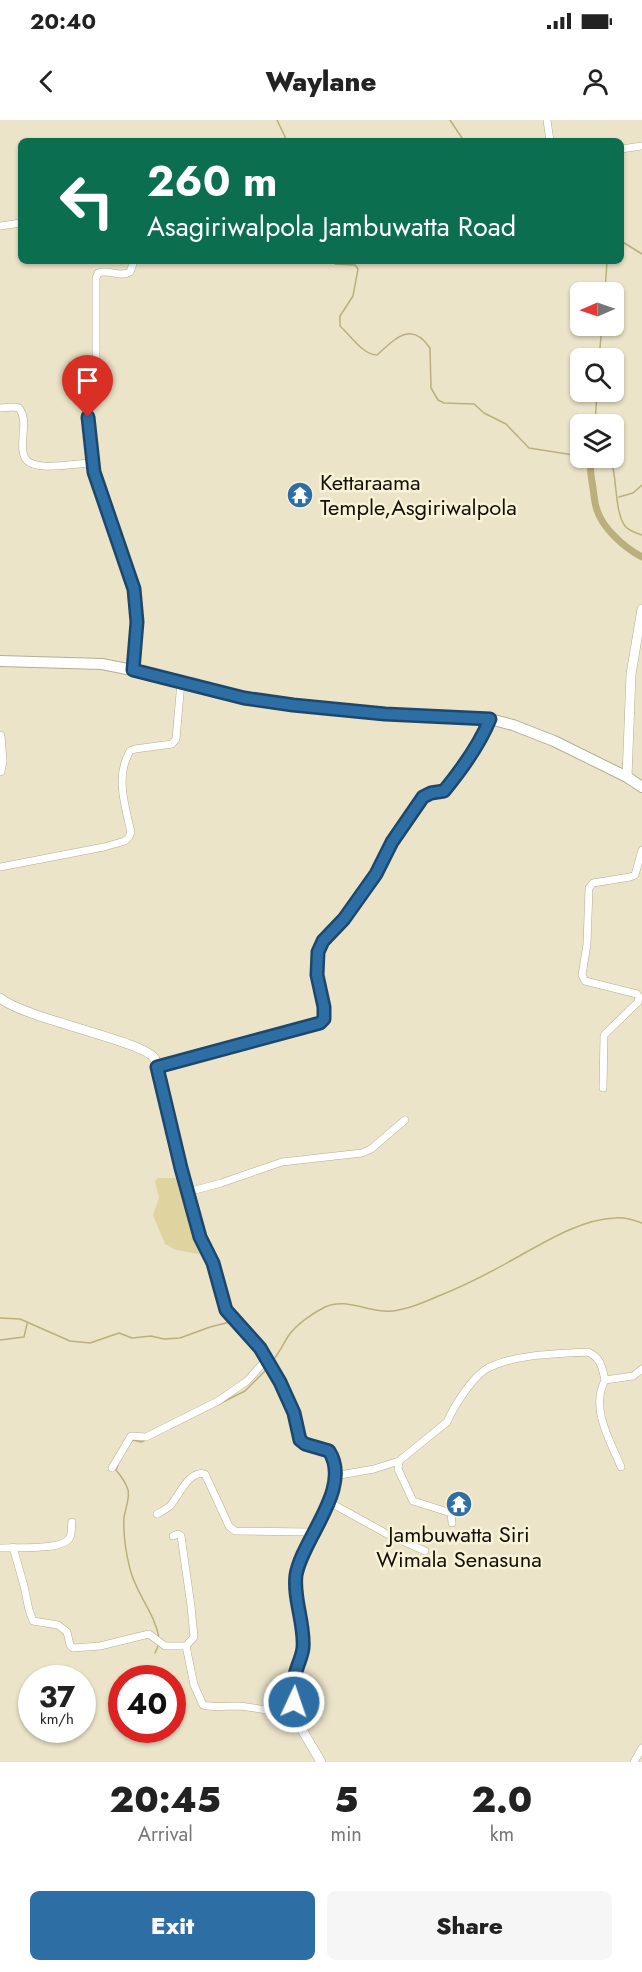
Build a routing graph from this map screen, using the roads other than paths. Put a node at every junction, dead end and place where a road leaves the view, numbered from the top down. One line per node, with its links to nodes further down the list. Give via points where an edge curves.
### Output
1 (547, 120): 2 (street)
2 (550, 138)
3 (642, 146): 4 (street)
4 (624, 149)
5 (18, 223): 6 (street)
6 (0, 226)
7 (133, 264): 9 (street, via 126,274 103,271 96,278 96,369 88,417)
8 (0, 408): 9 (street, via 22,411 22,447 24,457 32,463)
9 (92, 463): 12 (street, via 134,589 137,622)
10 (642, 609): 17 (street, via 631,674)
11 (0, 661): 12 (main road, via 102,664)
12 (133, 670): 13 (main road)
13 (181, 682): 14 (main road, via 293,705); 20 (street, via 176,739 172,744 135,749 127,756 122,791 129,837 104,847)
14 (490, 719): 17 (main road, via 554,741); 22 (street, via 461,770 444,791 423,797 392,842 376,874 323,941 316,960 324,1019)
15 (0, 736): 16 (street)
16 (0, 771)
17 (627, 777): 18 (main road)
18 (642, 787)
19 (642, 850): 23 (street, via 635,874 593,883 589,888 582,975 585,981 639,997 604,1035)
20 (0, 867)
21 (0, 998): 22 (street, via 76,1029 140,1048 153,1055)
22 (157, 1067): 25 (street)
23 (603, 1088)
24 (405, 1120): 25 (street, via 363,1153 282,1162)
25 (188, 1192): 26 (street, via 226,1310)
26 (266, 1360): 31 (street, via 247,1381 218,1401 146,1437 131,1436); 32 (street, via 288,1397 300,1440 329,1451 336,1467)
27 (642, 1369): 28 (street, via 633,1376)
28 (605, 1380): 29 (street, via 600,1361 588,1352 506,1361 488,1368 475,1379 447,1422); 30 (street, via 599,1406)
29 (399, 1461): 32 (street); 36 (street, via 398,1469 413,1501 451,1513)
30 (621, 1467)
31 (112, 1468)
32 (334, 1476): 33 (street)
33 (329, 1502): 37 (street); 41 (street)
34 (157, 1514): 37 (street, via 170,1506 200,1472 205,1474 229,1526 236,1531)
35 (72, 1522): 39 (street, via 66,1542 56,1546)
36 (452, 1523)
37 (314, 1534): 43 (street, via 296,1576 303,1650 295,1675)
38 (173, 1536): 42 (street, via 181,1536 191,1606 194,1637)
39 (13, 1547): 40 (street); 42 (street, via 33,1621 58,1625 67,1632 73,1648 149,1634 165,1646)
40 (0, 1548)
41 (425, 1551)
42 (186, 1646): 43 (street, via 203,1706 254,1707)
43 (294, 1716): 45 (street)
44 (642, 1748): 46 (street)
45 (321, 1762)
46 (634, 1762)

